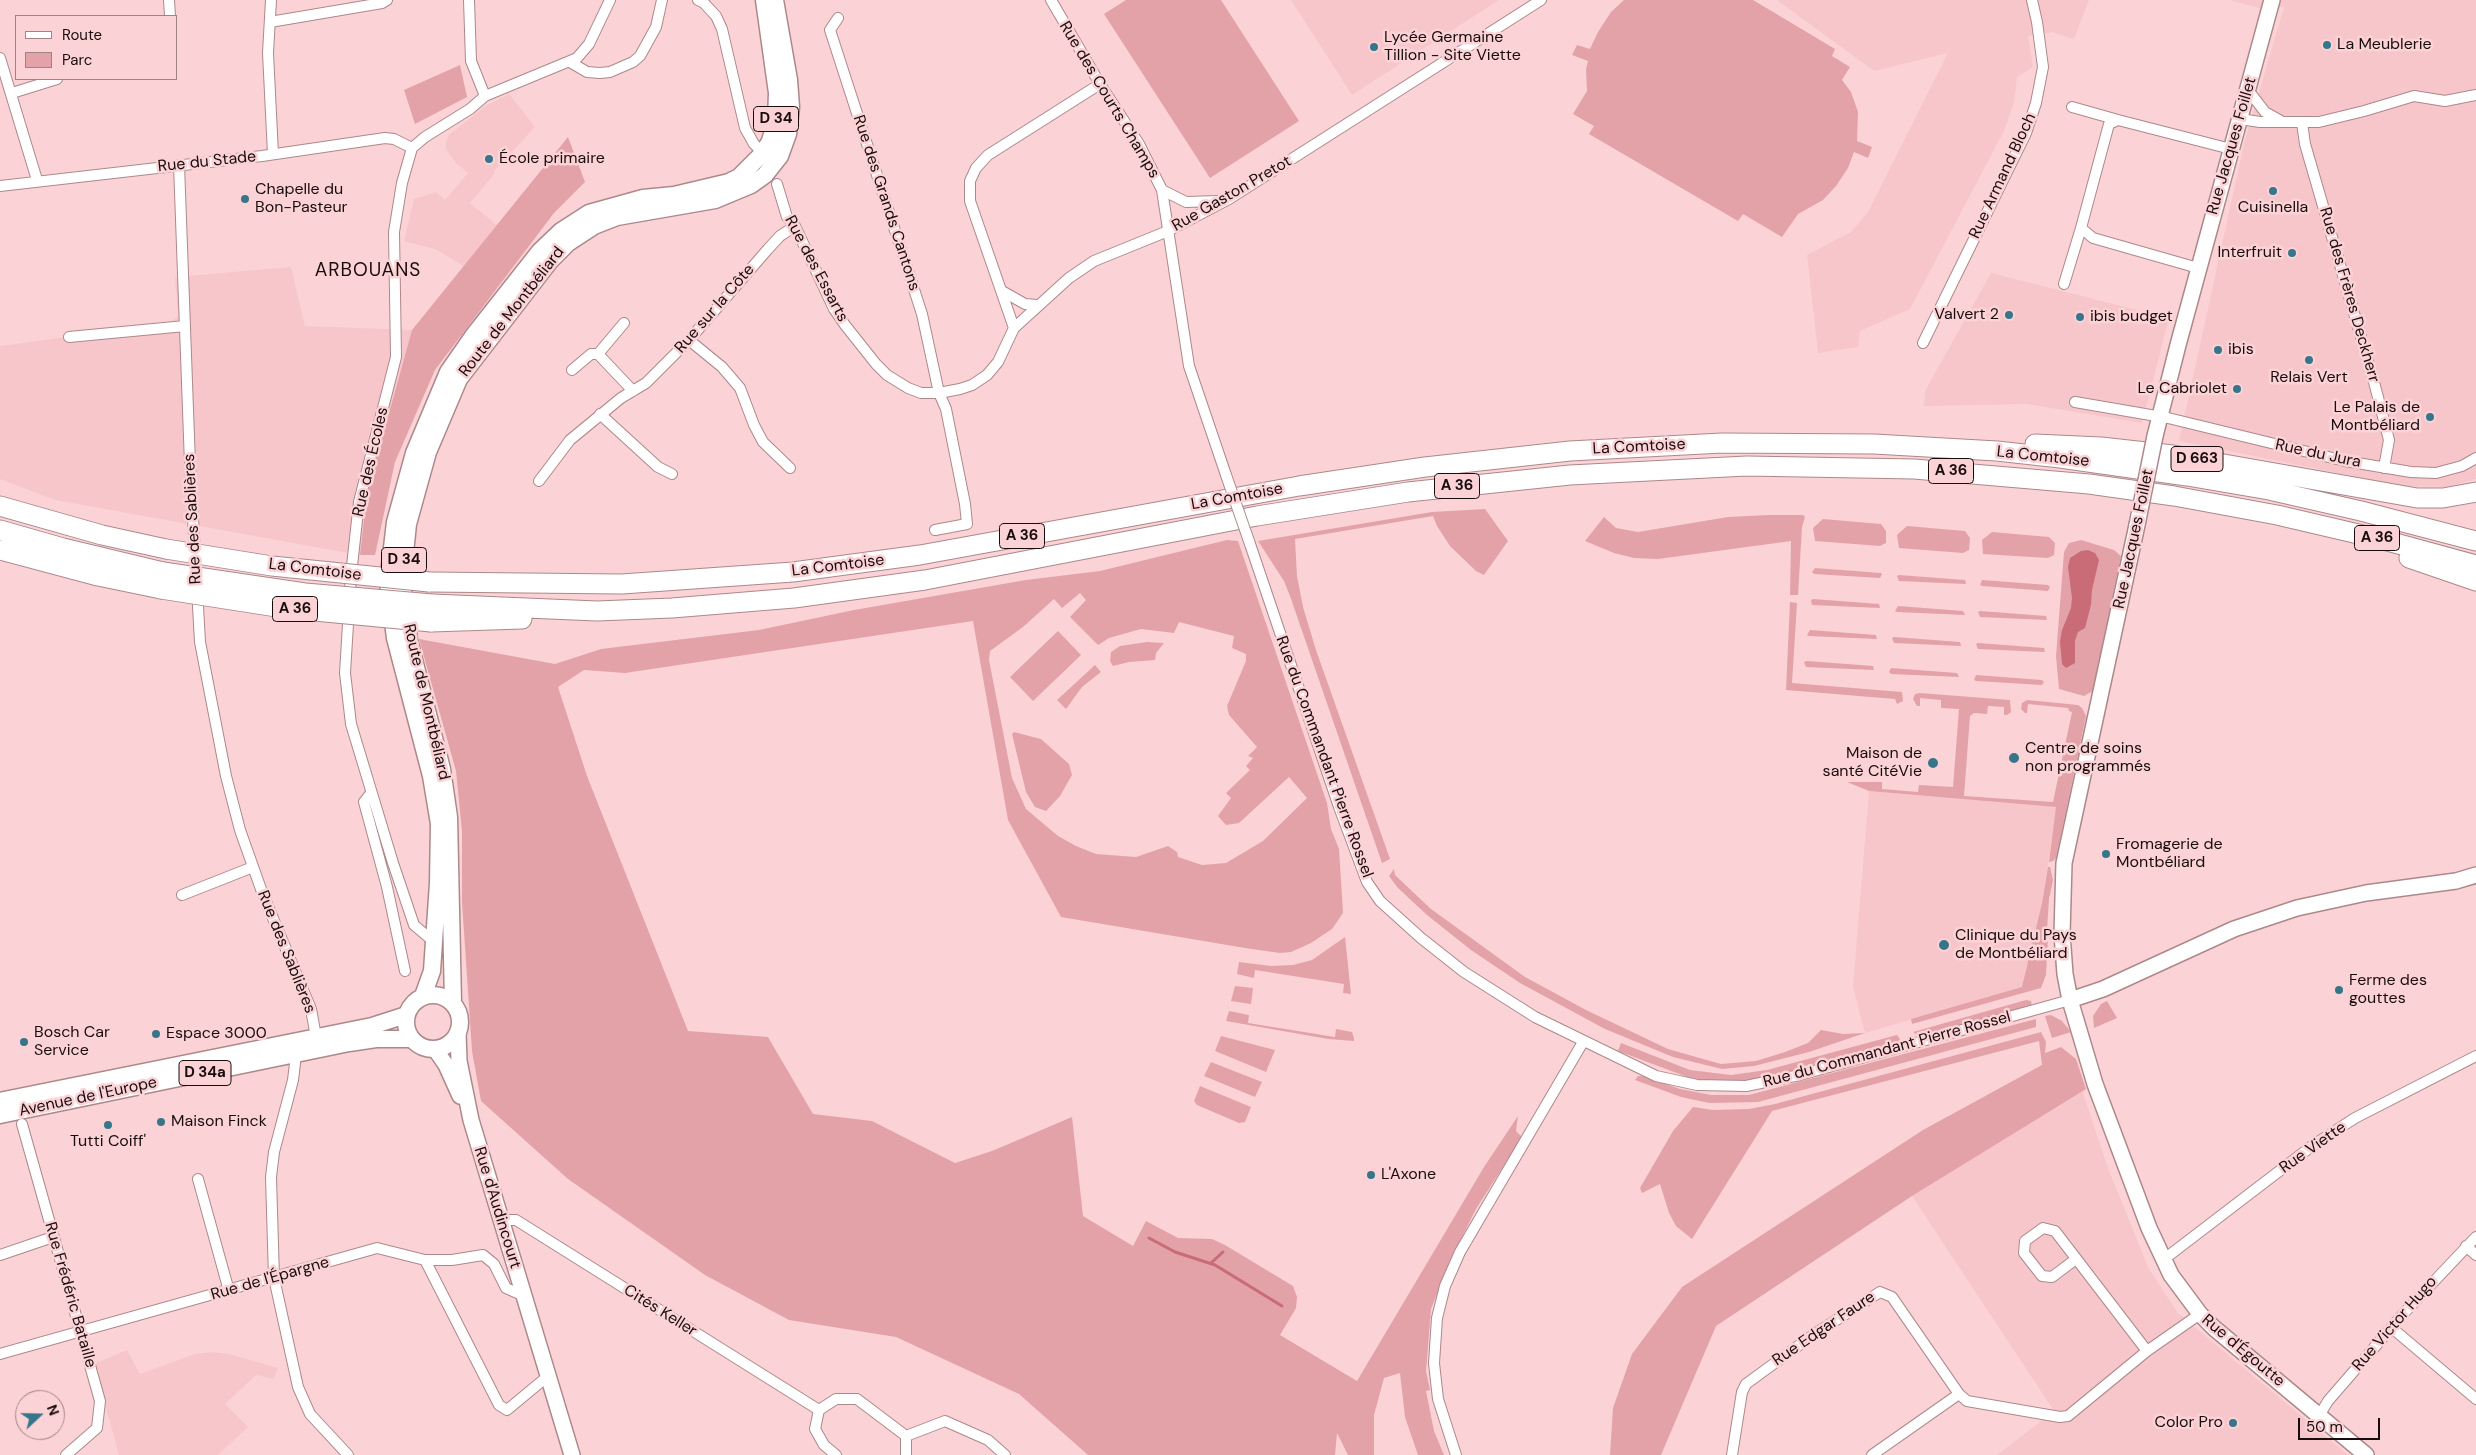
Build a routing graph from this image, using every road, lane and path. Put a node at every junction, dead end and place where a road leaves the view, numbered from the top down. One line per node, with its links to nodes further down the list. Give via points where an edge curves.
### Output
1 (169, 0): 14 (street)
2 (271, 0): 16 (street)
3 (387, 0): 16 (street)
4 (469, 0): 24 (street, via 471,61)
5 (610, 0): 18 (street, via 589,44)
6 (662, 0): 18 (street, via 656,27 640,56 629,64 600,73 587,72)
7 (698, 0): 32 (street, via 716,16 722,29 745,128)
8 (764, 0): 32 (main road, Route de Montbéliard / D 34, via 777,93 776,120)
9 (775, 0): 83 (main road, Route de Montbéliard / D 34, via 791,107 788,134 780,156 766,175 715,200 618,217 594,226 568,243 550,261 459,379 428,452 408,524 402,582 410,640 442,769 450,817)
10 (1051, 0): 20 (street, Rue des Courts Champs)
11 (1541, 0): 39 (street, Rue Gaston Pretot)
12 (2032, 0): 52 (street, Rue Armand Bloch, via 2042,67 2036,104 2026,133)
13 (2272, 0): 21 (main road, Rue Jacques Foillet)
14 (170, 15)
15 (838, 18): 56 (street, Rue des Grands Cantons, via 830,30 922,314)
16 (270, 22): 33 (street, via 268,53)
17 (0, 58): 22 (street)
18 (570, 62): 24 (street)
19 (54, 80): 22 (street)
20 (1100, 84): 38 (street, Rue des Courts Champs, via 1139,144); 45 (street, via 988,154 976,168 970,182 970,201)
21 (2248, 90): 26 (main road, Rue Jacques Foillet); 28 (street, via 2265,112)
22 (12, 93): 35 (street)
23 (2476, 95): 29 (street, via 2445,101 2414,96 2364,112)
24 (485, 96): 30 (street)
25 (2072, 106): 27 (street)
26 (2240, 119): 28 (street); 31 (main road, Rue Jacques Foillet)
27 (2118, 120): 31 (street); 41 (street, via 2109,124)
28 (2282, 121): 29 (street)
29 (2302, 123): 63 (street, Rue des Frères Deckherr, via 2389,440)
30 (412, 148): 33 (street, Rue du Stade, via 385,138); 76 (street, Rue des Écoles, via 394,232 396,357 359,502 351,575 345,673 351,724)
31 (2231, 149): 43 (main road, Rue Jacques Foillet)
32 (763, 153): 82 (main road, Route de Montbéliard / D 34, via 739,177 729,182 674,196 643,198 589,213 561,231 530,264 448,372 418,444 395,522 388,582 395,638 431,776 439,824)
33 (273, 154): 34 (street, Rue du Stade)
34 (179, 165): 35 (street, Rue du Stade); 48 (street, Rue des Sablières)
35 (37, 180): 37 (street, Rue du Stade)
36 (776, 184): 40 (street, Rue des Essarts, via 788,217)
37 (0, 186)
38 (1162, 190): 39 (street, via 1186,202); 42 (street, Rue des Courts Champs)
39 (1229, 199): 42 (street, Rue Gaston Pretot)
40 (795, 226): 51 (street, Rue sur la Côte, via 768,249); 56 (street, Rue des Essarts, via 834,309 876,364 908,388 922,393)
41 (2081, 228): 43 (street, via 2093,238); 44 (street)
42 (1168, 231): 46 (street, Rue Gaston Pretot, via 1094,261); 92 (street, Rue du Commandant Pierre Rossel, bridge, via 1189,366 1339,807 1368,882 1376,895 1421,938 1464,972 1535,1017)
43 (2198, 268): 59 (main road, Rue Jacques Foillet)
44 (2064, 284)
45 (1001, 290): 46 (street, via 1024,304); 49 (street)
46 (1037, 305): 49 (street, Rue Gaston Pretot)
47 (624, 323): 53 (street)
48 (185, 326): 50 (street); 77 (street, Rue des Sablières, via 200,642 226,776)
49 (1014, 328): 56 (street, Rue Gaston Pretot, via 998,362 987,375 972,385)
50 (68, 337)
51 (690, 340): 55 (street, Rue sur la Côte, via 646,383); 62 (street, via 722,367 740,388 763,442)
52 (1923, 343)
53 (598, 354): 54 (street, via 591,354); 55 (street)
54 (572, 370)
55 (633, 391): 58 (street, Rue sur la Côte)
56 (939, 393): 70 (street, via 946,409 967,524)
57 (2075, 402): 59 (street, Rue du Jura)
58 (600, 414): 64 (street, via 658,467); 65 (street, Rue sur la Côte, via 570,440)
59 (2160, 417): 63 (street, Rue du Jura); 86 (main road, Rue Jacques Foillet, bridge, via 2064,863 2062,934)
60 (1915, 446): 66 (highway, D 663, via 2016,444 2101,447 2260,469 2398,496 2436,498); 67 (highway, La Comtoise / A 36, bridge, via 1722,443 1570,451 1478,460 1349,478 920,555 793,572 622,584 429,582 272,566 102,535); 71 (highway, La Comtoise / A 36, via 2040,456 2221,482 2352,508)
61 (2476, 458): 63 (street, Rue du Jura, via 2462,466 2436,473)
62 (790, 468)
63 (2384, 468)
64 (672, 474)
65 (539, 481)
66 (2476, 492)
67 (0, 506)
68 (2277, 515): 73 (highway, La Comtoise / A 36); 74 (highway, La Comtoise / A 36, bridge, via 2089,484 1959,471 1792,466 1623,471 1475,484 1344,502 934,578 836,593 710,605 487,621 431,613 283,608); 75 (highway)
69 (0, 530): 74 (highway, La Comtoise / A 36)
70 (935, 530)
71 (2476, 541)
72 (0, 550): 74 (highway, La Comtoise / A 36, via 88,574)
73 (2476, 565)
74 (162, 580)
75 (2476, 581)
76 (371, 793): 82 (street, Rue des Écoles, via 414,925); 84 (street, via 364,802)
77 (253, 867): 81 (street); 90 (street, Rue des Sablières, via 311,1008)
78 (2476, 875): 79 (main road)
79 (2456, 881): 80 (main road); 86 (main road, via 2366,893 2297,908 2234,929 2102,989)
80 (2476, 882)
81 (182, 895)
82 (433, 941): 83 (main road); 85 (main road, Route de Montbéliard / D 34, via 432,971)
83 (452, 959): 87 (main road, Route de Montbéliard / D 34)
84 (405, 971)
85 (423, 996): 87 (main road, via 439,995); 88 (main road, via 410,1006)
86 (2070, 1000): 92 (street, Rue du Commandant Pierre Rossel, via 1800,1075 1746,1086 1697,1084 1656,1076); 96 (main road, Rue Jacques Foillet)
87 (453, 1003): 89 (main road, via 460,1017)
88 (406, 1014): 90 (main road, Avenue de l'Europe / D 34a, via 372,1026); 91 (main road, via 405,1023)
89 (458, 1033): 93 (main road, via 449,1044); 99 (main road, Rue d'Audincourt, via 459,1061)
90 (316, 1038): 97 (main road, Avenue de l'Europe / D 34a)
91 (411, 1039): 93 (main road, via 426,1049); 94 (main road, Avenue de l'Europe / D 34a, via 376,1039)
92 (1583, 1042): 131 (street, via 1460,1252 1445,1286 1437,1318 1434,1364 1438,1399)
93 (435, 1049): 99 (main road, Rue d'Audincourt, via 446,1064)
94 (296, 1055): 98 (main road, Avenue de l'Europe / D 34a); 111 (street, via 271,1177)
95 (2476, 1056): 110 (street, Rue Viette, via 2355,1118 2312,1146)
96 (2095, 1084): 110 (main road, Rue d'Égoutte)
97 (0, 1101)
98 (0, 1115)
99 (471, 1120): 102 (main road, Rue d'Audincourt)
100 (22, 1124): 104 (street, Rue Frédéric Bataille)
101 (198, 1180): 112 (street)
102 (500, 1220): 113 (main road, Rue d'Audincourt); 122 (street, Cités Keller, via 516,1220)
103 (2476, 1236): 105 (street, Rue Victor Hugo)
104 (54, 1237): 106 (street); 116 (street, Rue Frédéric Bataille)
105 (2466, 1246): 107 (street); 115 (street, Rue Victor Hugo)
106 (0, 1255)
107 (2476, 1255)
108 (2076, 1259): 108 (street, via 2055,1231 2043,1228 2024,1241 2024,1252 2042,1276 2052,1277); 117 (street)
109 (425, 1260): 111 (street, Rue de l'Épargne, via 378,1248); 113 (street, Rue de l'Épargne, via 483,1255 497,1260 506,1288); 119 (street, via 499,1405 506,1410)
110 (2163, 1260): 114 (main road, Rue d'Égoutte)
111 (274, 1278): 112 (street, Rue de l'Épargne); 126 (street, via 298,1387 310,1414)
112 (228, 1291): 116 (street, Rue de l'Épargne)
113 (524, 1296): 119 (main road, Rue d'Audincourt)
114 (2200, 1314): 117 (street); 123 (main road, Rue d'Égoutte)
115 (2392, 1328): 121 (street); 123 (street, Rue Victor Hugo, via 2328,1401)
116 (80, 1332): 118 (street, Rue de l'Épargne); 125 (street, Rue Frédéric Bataille, via 100,1402 97,1428)
117 (2147, 1351): 120 (street, via 2068,1416 1967,1401)
118 (0, 1354)
119 (548, 1376): 127 (main road, Rue d'Audincourt)
120 (1959, 1394): 132 (street, Rue Edgar Faure, via 1892,1297 1880,1292 1746,1384); 133 (street)
121 (2476, 1400)
122 (819, 1410): 124 (street, via 836,1399 857,1399); 128 (street, via 815,1429 824,1445)
123 (2319, 1416): 134 (main road, Rue d'Égoutte)
124 (906, 1436): 129 (street); 130 (street, via 946,1421 988,1440)
125 (66, 1455)
126 (348, 1455)
127 (572, 1455)
128 (836, 1455)
129 (906, 1455)
130 (1006, 1455)
131 (1456, 1455)
132 (1732, 1455)
133 (1872, 1455)
134 (2366, 1455)

